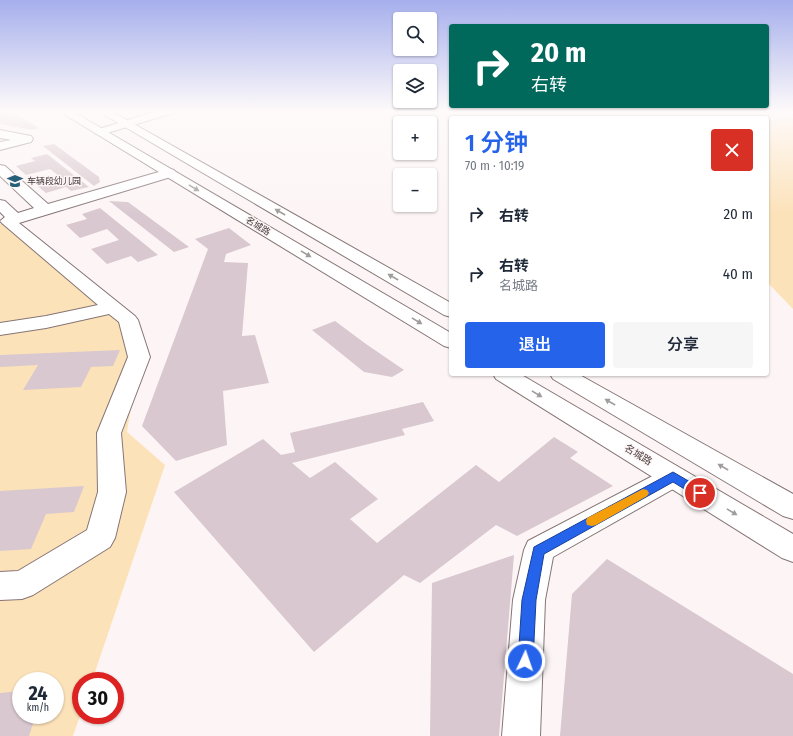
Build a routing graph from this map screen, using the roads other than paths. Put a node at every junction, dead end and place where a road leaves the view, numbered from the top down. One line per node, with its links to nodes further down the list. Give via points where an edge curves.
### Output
1 (122, 145): 4 (main road, 名城路)
2 (165, 145): 9 (main road, one-way to 2)
3 (0, 169): 6 (main road)
4 (169, 173): 6 (main road); 11 (main road, 名城路, one-way to 11)
5 (0, 204): 7 (main road)
6 (45, 210): 7 (main road)
7 (15, 219): 8 (main road, via 8,222)
8 (113, 307): 10 (main road); 17 (main road, via 128,320 139,356 109,433 112,492 100,538 22,585)
9 (449, 309)
10 (0, 330)
11 (449, 341)
12 (507, 376): 14 (main road, 名城路, one-way to 14)
13 (564, 376): 15 (main road, one-way to 13)
14 (673, 477): 16 (main road, 名城路, one-way to 16); 18 (main road, via 539,550 529,600)
15 (793, 508)
16 (793, 549)
17 (0, 586)
18 (521, 736)

